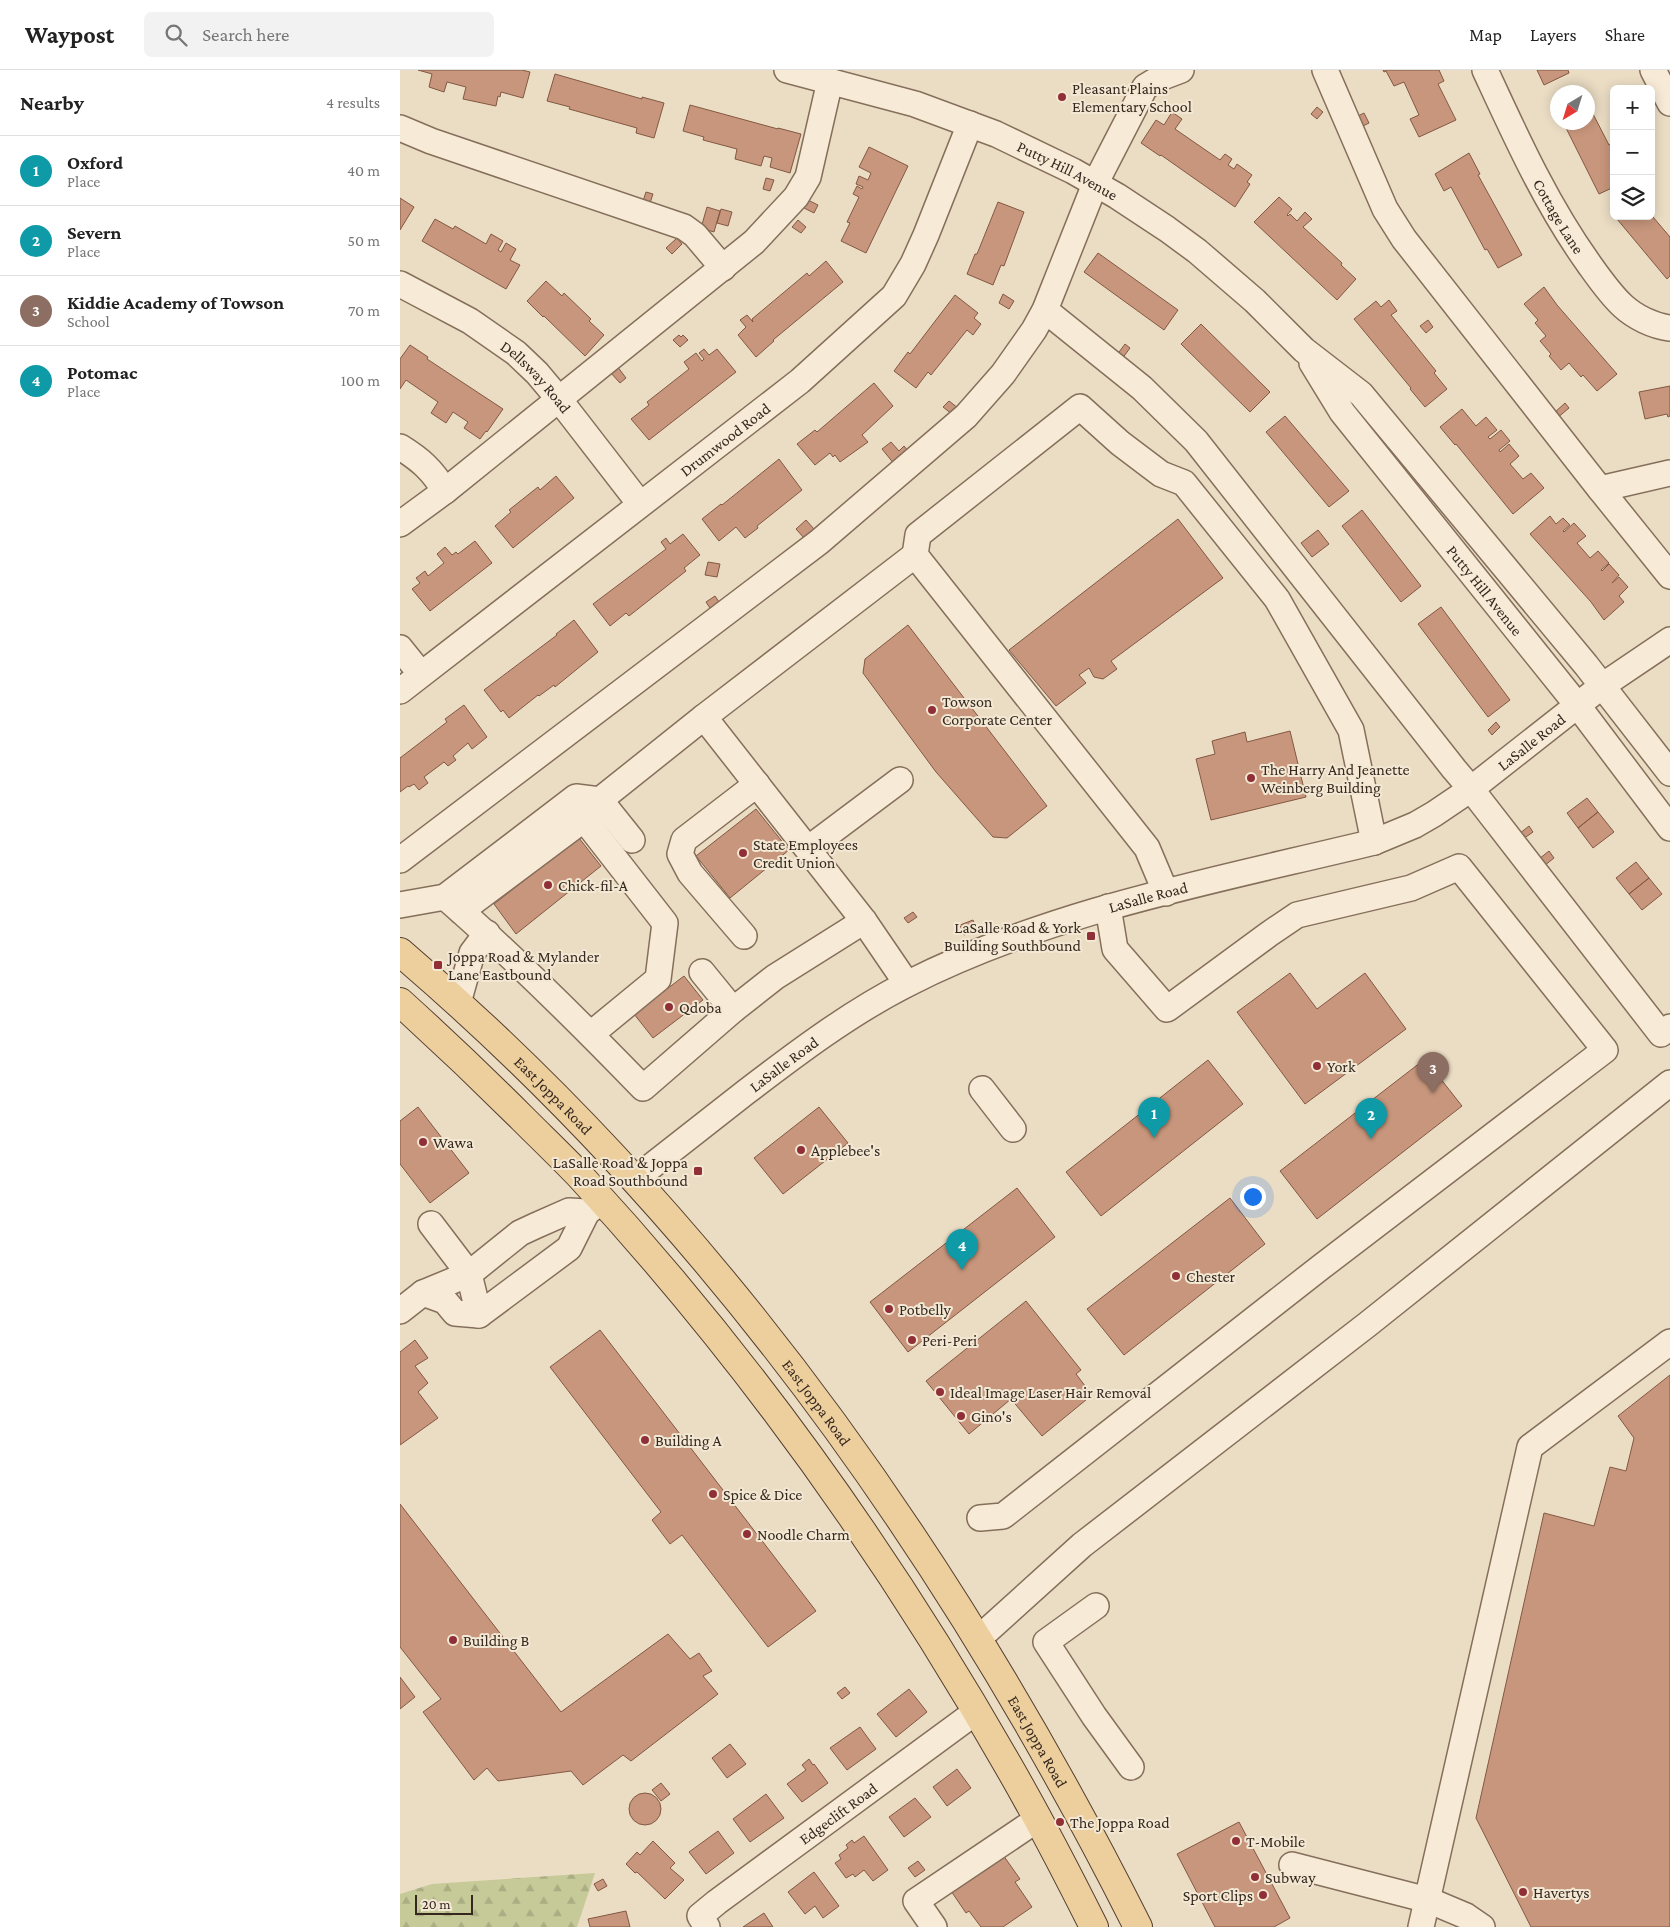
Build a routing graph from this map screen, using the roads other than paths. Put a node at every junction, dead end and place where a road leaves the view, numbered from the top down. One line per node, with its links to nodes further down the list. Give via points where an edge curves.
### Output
1 (787, 70): 6 (street, Putty Hill Avenue)
2 (1181, 70): 10 (street, via 1145,87)
3 (1325, 70): 19 (street, via 1385,209 1404,239)
4 (1486, 70): 14 (street, Cottage Lane, via 1524,153 1572,240 1622,306 1644,321)
5 (1653, 70): 7 (street)
6 (830, 81): 8 (street, Putty Hill Avenue, via 897,98); 11 (street, via 808,177 775,221)
7 (1670, 103)
8 (970, 124): 10 (street, Putty Hill Avenue, via 1053,161); 21 (street, Drumwood Road, via 926,236 894,296 800,381)
9 (400, 128): 11 (street, via 684,227)
10 (1095, 184): 13 (street); 15 (street, Putty Hill Avenue, via 1140,210 1197,251 1255,301)
11 (723, 268): 16 (street)
12 (400, 284): 16 (street, Dellsway Road, via 492,335 522,360)
13 (1045, 310): 35 (street, via 1142,388 1196,441); 41 (street, via 1003,374 966,416 819,542)
14 (1670, 328)
15 (1304, 350): 28 (street, Putty Hill Avenue, via 1361,394); 30 (street, Putty Hill Avenue, via 1342,412)
16 (558, 398): 20 (street); 21 (street, Dellsway Road)
17 (400, 447): 20 (street, via 425,464)
18 (1670, 473): 19 (street)
19 (1600, 489): 24 (street)
20 (445, 491): 22 (street)
21 (640, 504): 27 (street, Drumwood Road)
22 (400, 524)
23 (915, 555): 31 (street); 39 (street, via 918,535 1080,407 1161,474 1184,483 1277,599 1351,730); 42 (street, via 1147,848)
24 (1670, 576)
25 (1670, 640): 28 (street, LaSalle Road)
26 (400, 648): 27 (street)
27 (422, 674): 29 (street, Drumwood Road)
28 (1602, 686): 30 (street, LaSalle Road); 32 (street, Putty Hill Avenue)
29 (400, 691)
30 (1578, 706): 35 (street, LaSalle Road); 37 (street, Putty Hill Avenue)
31 (704, 716): 34 (street); 36 (street)
32 (1670, 773)
33 (900, 780): 40 (street)
34 (757, 784): 40 (street); 48 (street, via 684,840 680,854 690,873)
35 (1471, 789): 39 (street, LaSalle Road, via 1415,826); 55 (street, via 1661,1034)
36 (600, 800): 38 (street); 43 (street, via 576,797)
37 (1670, 828)
38 (632, 840)
39 (1374, 842): 42 (street, LaSalle Road)
40 (808, 850): 46 (street)
41 (400, 860)
42 (1166, 893): 45 (street, LaSalle Road)
43 (453, 904): 44 (street); 47 (street); 56 (street, via 584,820 665,923 658,979)
44 (400, 905)
45 (1108, 907): 51 (street, LaSalle Road, via 992,946); 68 (street, via 1116,949 1167,1009 1297,916 1411,888 1459,867 1605,1050 1003,1516)
46 (864, 920): 51 (street); 54 (street, via 775,977)
47 (487, 933): 53 (street, via 472,953); 56 (street)
48 (744, 936)
49 (400, 952): 53 (main road, East Joppa Road)
50 (702, 972): 54 (street)
51 (907, 984): 60 (street, LaSalle Road, via 839,1024)
52 (400, 1002): 61 (main road, via 578,1174)
53 (458, 1003): 60 (main road, East Joppa Road, via 530,1070)
54 (733, 1010): 56 (street, via 643,1088)
55 (1670, 1027)
56 (591, 1034)
57 (1670, 1083): 72 (street, via 1368,1324 1082,1545)
58 (982, 1089): 59 (street)
59 (1013, 1129)
60 (635, 1179): 61 (main road); 69 (main road, East Joppa Road, via 786,1360)
61 (595, 1207): 63 (street, via 570,1211 520,1233); 66 (street, via 569,1248); 70 (main road, via 674,1284 743,1368 827,1480)
62 (431, 1224): 63 (street)
63 (469, 1274): 64 (street); 66 (street)
64 (424, 1293): 65 (street); 66 (street, via 445,1301 455,1313)
65 (400, 1312)
66 (479, 1314)
67 (1670, 1342): 77 (street, via 1530,1447)
68 (980, 1518)
69 (924, 1553): 70 (main road); 72 (main road, East Joppa Road)
70 (891, 1574): 73 (main road)
71 (1096, 1606): 74 (street, via 1046,1642)
72 (978, 1639): 81 (main road, East Joppa Road, via 1058,1775)
73 (977, 1711): 75 (main road); 78 (street, Edgeclift Road)
74 (1131, 1767)
75 (1038, 1819): 79 (main road); 80 (street, via 916,1901)
76 (1292, 1865): 77 (street)
77 (1428, 1900): 82 (street); 83 (street, via 1466,1916)
78 (704, 1922)
79 (1093, 1926)
80 (934, 1927)
81 (1138, 1927)
82 (1422, 1927)
83 (1482, 1927)

